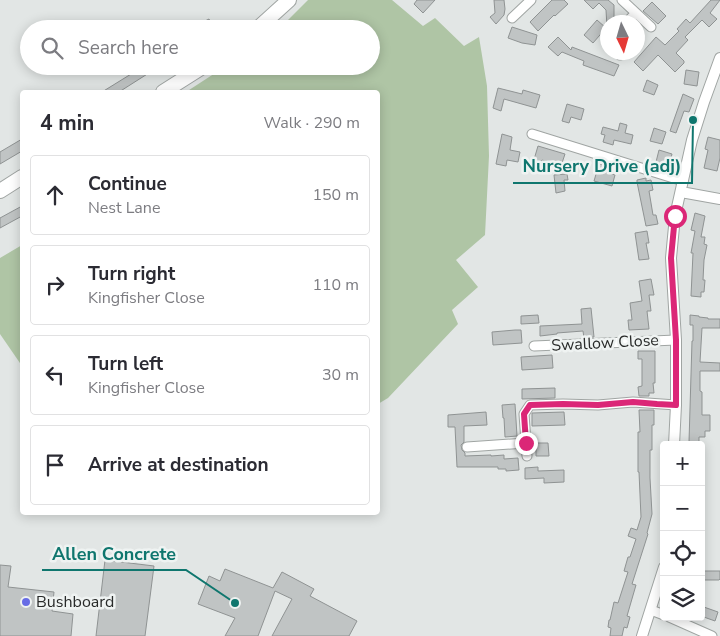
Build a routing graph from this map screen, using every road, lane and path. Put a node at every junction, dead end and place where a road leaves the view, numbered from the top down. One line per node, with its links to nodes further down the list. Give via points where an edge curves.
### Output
1 (289, 0): 6 (main road)
2 (622, 0): 4 (street)
3 (525, 2): 5 (street)
4 (636, 13): 7 (street)
5 (512, 18)
6 (267, 20)
7 (651, 27)
8 (720, 58): 13 (street, via 692,140)
9 (190, 75): 10 (main road)
10 (166, 90)
11 (532, 134): 13 (street)
12 (20, 178): 14 (main road)
13 (682, 187): 15 (street); 16 (street, via 671,258)
14 (0, 191)
15 (720, 200)
16 (676, 340): 17 (street, Swallow Close); 18 (street)
17 (534, 346)
18 (676, 405): 19 (street); 20 (street, via 633,402 530,405 524,414)
19 (674, 441)
20 (526, 443): 21 (street); 22 (street)
21 (467, 447)
22 (527, 456)
23 (661, 576): 24 (street)
24 (651, 610): 25 (street); 27 (street)
25 (660, 613)
26 (677, 621): 28 (street)
27 (642, 636)
28 (712, 636)

